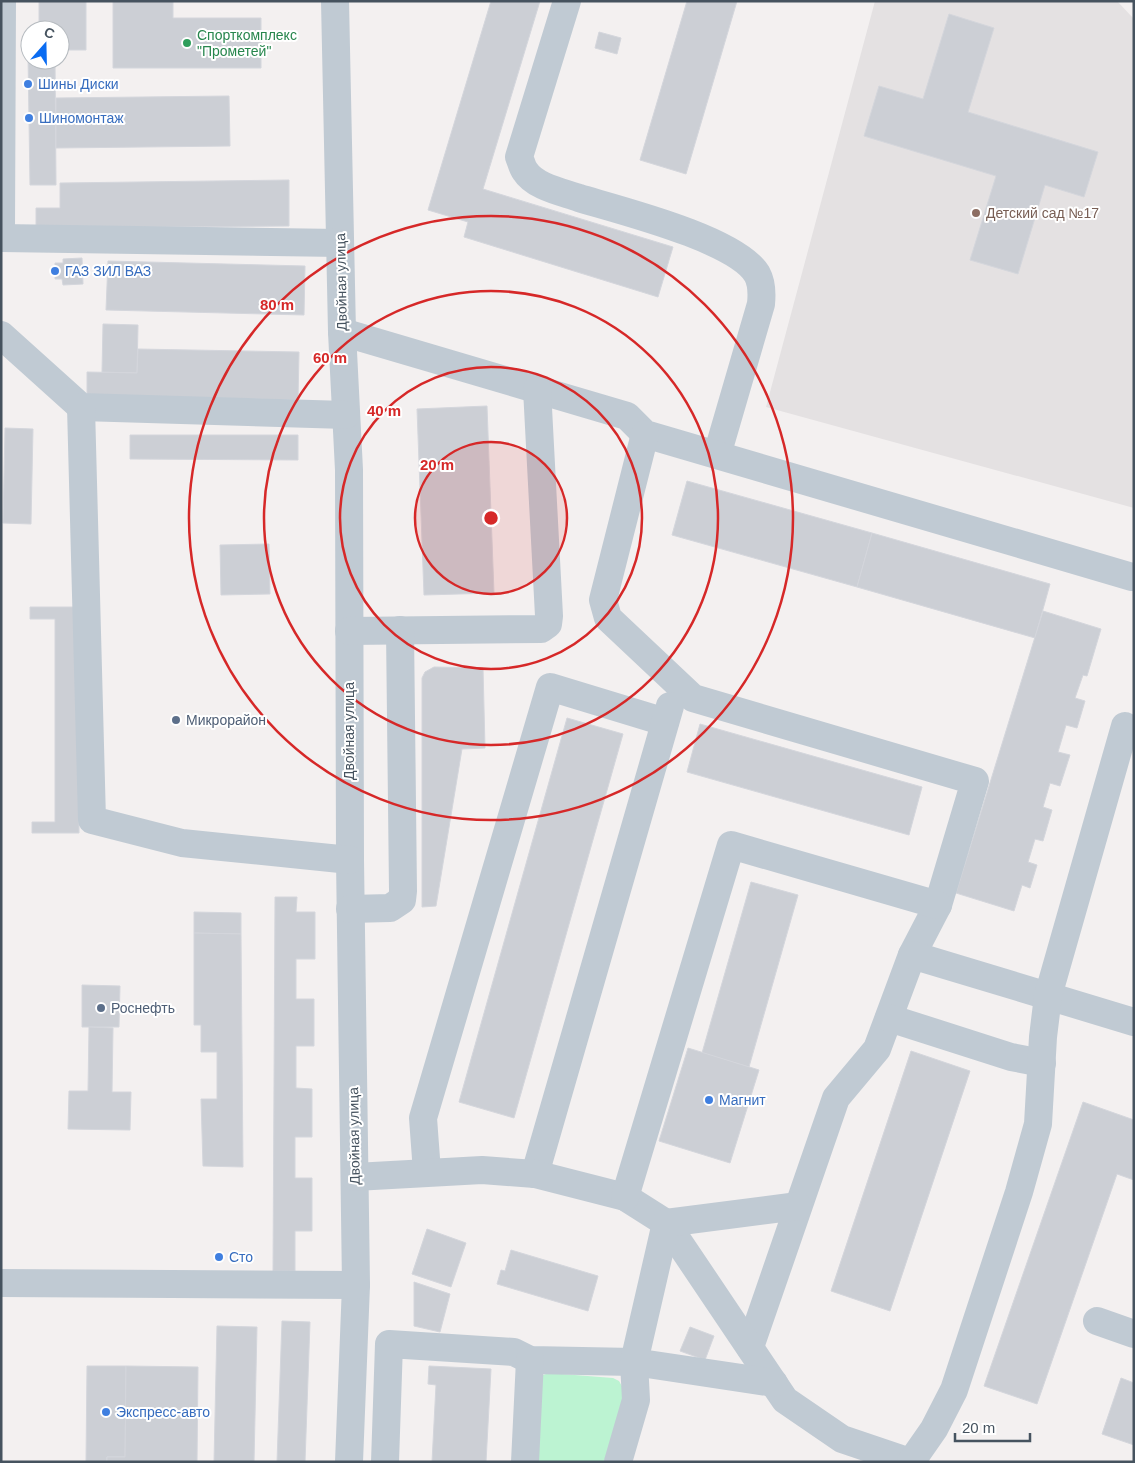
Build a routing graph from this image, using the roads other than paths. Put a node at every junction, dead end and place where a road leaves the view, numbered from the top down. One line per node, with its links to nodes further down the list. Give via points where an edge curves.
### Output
1 (2, 1): 4 (street)
2 (335, 1): 6 (street, Двойная улица)
3 (566, 1): 13 (street, via 519,157 525,171 538,182 562,192 700,236 741,257 757,274 762,290 761,304)
4 (1, 227)
5 (1, 238): 6 (street)
6 (340, 243): 7 (street, Двойная улица)
7 (342, 332): 9 (street); 11 (street, Двойная улица)
8 (1, 336): 10 (street)
9 (536, 389): 12 (street, via 627,416); 15 (street, via 548,624 541,628)
10 (81, 407): 11 (street); 20 (street, via 92,820 182,843)
11 (346, 415): 16 (street, Двойная улица)
12 (645, 434): 13 (street); 17 (street, via 603,600 608,618)
13 (717, 455): 14 (street)
14 (1132, 577)
15 (400, 630): 16 (street); 22 (street, via 402,900 390,908)
16 (349, 631): 20 (street, Двойная улица)
17 (677, 683): 18 (street); 21 (street, via 693,698 975,781)
18 (665, 722): 28 (street, via 550,687 423,1118); 29 (street)
19 (1125, 726): 24 (street)
20 (350, 860): 22 (street, Двойная улица)
21 (938, 905): 23 (street); 31 (street, via 731,845)
22 (350, 909): 30 (street, Двойная улица)
23 (912, 955): 24 (street); 25 (street)
24 (1048, 996): 26 (street); 27 (street)
25 (889, 1018): 27 (street, via 1011,1057); 32 (street, via 877,1049 836,1098)
26 (1134, 1022)
27 (1042, 1063): 46 (street, via 1038,1124 1016,1202 954,1390 934,1429)
28 (426, 1172): 29 (street, via 482,1170); 30 (street)
29 (535, 1174): 31 (street)
30 (355, 1177): 35 (street, Двойная улица)
31 (625, 1197): 33 (street)
32 (798, 1206): 33 (street); 38 (street)
33 (666, 1223): 38 (street); 40 (street)
34 (1, 1283): 35 (street)
35 (356, 1284): 42 (street, Двойная улица)
36 (1097, 1321): 37 (street)
37 (1134, 1334)
38 (750, 1347): 41 (street)
39 (530, 1360): 40 (street); 43 (street, via 514,1352 389,1344); 44 (street)
40 (634, 1362): 41 (street); 45 (street, via 636,1400)
41 (774, 1383): 46 (street, via 785,1400 842,1439)
42 (349, 1462)
43 (385, 1462)
44 (525, 1462)
45 (618, 1462)
46 (910, 1462)

